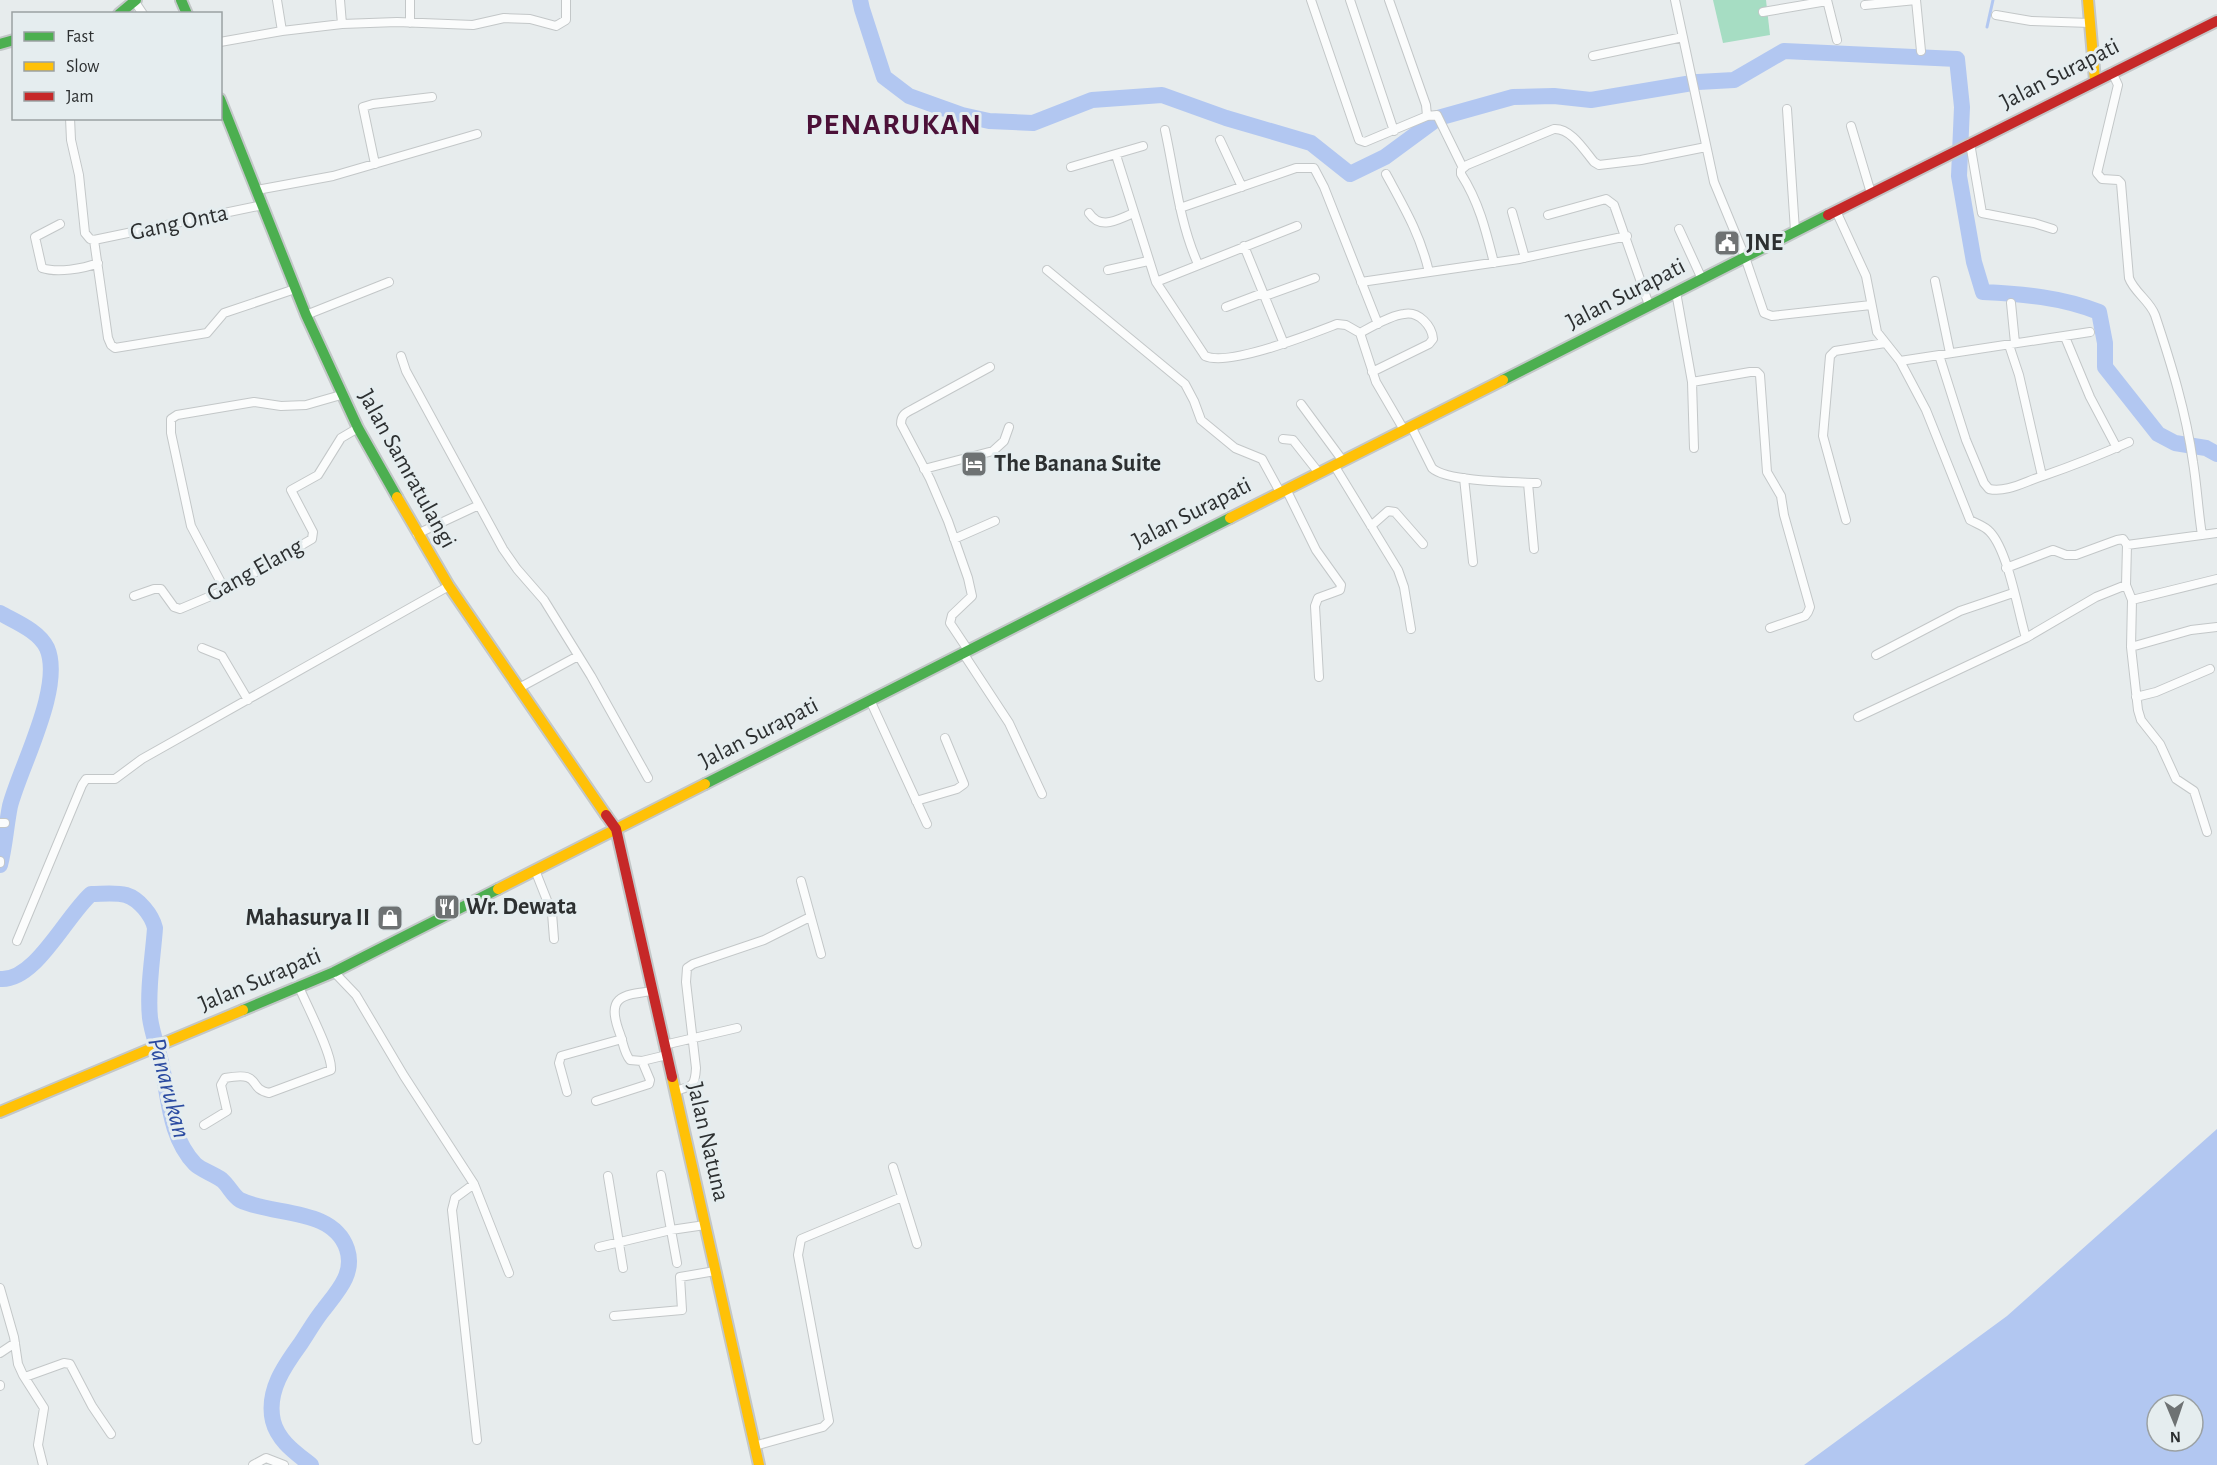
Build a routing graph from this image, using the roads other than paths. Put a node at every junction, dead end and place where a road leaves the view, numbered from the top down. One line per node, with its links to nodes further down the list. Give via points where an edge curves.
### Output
1 (277, 0): 21 (street)
2 (340, 0): 20 (street)
3 (410, 0): 18 (street)
4 (566, 0): 18 (street, via 566,20 556,26 504,18 473,25)
5 (1311, 0): 36 (street, via 1359,140 1365,142)
6 (1350, 0): 36 (street)
7 (1389, 0): 32 (street)
8 (1675, 0): 22 (street)
9 (1827, 0): 15 (street); 23 (street)
10 (1916, 0): 13 (street); 25 (street)
11 (2088, 0): 19 (main road)
12 (135, 1): 14 (main road)
13 (1865, 5)
14 (121, 12)
15 (1763, 12)
16 (1996, 15): 19 (street, via 2039,22)
17 (2217, 21): 27 (main road, Jalan Surapati)
18 (410, 22): 20 (street)
19 (2090, 23): 28 (main road)
20 (342, 24): 21 (street)
21 (282, 31): 24 (street)
22 (1683, 37): 26 (street); 41 (street)
23 (1837, 40)
24 (222, 42)
25 (1921, 51)
26 (1593, 56)
27 (2112, 71): 28 (main road, Jalan Surapati); 125 (street, via 2118,86 2097,173 2102,179 2121,183 2129,278 2154,311 2187,429)
28 (2095, 80): 39 (main road, Jalan Surapati)
29 (432, 97): 43 (street, via 363,107)
30 (222, 102): 48 (main road, Jalan Samratulangi)
31 (1786, 109): 61 (street)
32 (1427, 116): 36 (street); 45 (street, via 1437,115)
33 (70, 120): 63 (street, via 85,233)
34 (1851, 126): 49 (street)
35 (1166, 130): 51 (street)
36 (1394, 131)
37 (477, 134): 43 (street)
38 (1220, 140): 47 (street)
39 (1968, 144): 49 (main road, Jalan Surapati); 60 (street, via 1982,213)
40 (1143, 146): 42 (street)
41 (1706, 147): 45 (street, via 1599,165 1560,129); 65 (street, via 1714,182)
42 (1116, 155): 44 (street); 55 (street)
43 (375, 164): 48 (street)
44 (1071, 167)
45 (1463, 168): 69 (street, via 1461,174 1483,219)
46 (1386, 174): 73 (street, via 1415,226)
47 (1242, 187): 51 (street); 79 (street, via 1296,168 1314,168)
48 (257, 190): 50 (main road, Jalan Samratulangi)
49 (1871, 193): 52 (main road, Jalan Surapati)
50 (262, 205): 63 (street, Gang Onta); 80 (main road, Jalan Samratulangi)
51 (1180, 208): 70 (street)
52 (1836, 211): 61 (main road, Jalan Surapati); 85 (street, via 1866,276)
53 (1512, 212): 66 (street)
54 (1089, 213): 55 (street, via 1102,224)
55 (1134, 213): 67 (street)
56 (1548, 215): 62 (street, via 1608,199 1614,204)
57 (60, 224): 68 (street, via 35,237 42,268 54,270)
58 (1297, 226): 64 (street)
59 (1680, 229): 75 (street)
60 (2053, 229)
61 (1795, 231): 65 (main road, Jalan Surapati)
62 (1627, 236): 66 (street); 84 (street)
63 (94, 240): 68 (street)
64 (1244, 246): 70 (street); 82 (street)
65 (1745, 257): 75 (main road, Jalan Surapati); 85 (street, via 1767,315)
66 (1525, 258): 69 (street)
67 (1148, 261): 72 (street); 78 (street)
68 (98, 262): 80 (street, via 108,338 115,348 207,333 224,313)
69 (1494, 263): 73 (street)
70 (1198, 264): 78 (street)
71 (1047, 270): 118 (street, via 1185,384 1201,420 1234,448 1262,459)
72 (1108, 270)
73 (1429, 272): 79 (street)
74 (1314, 278): 82 (street)
75 (1702, 279): 81 (main road, Jalan Surapati)
76 (1935, 281): 95 (street)
77 (389, 282): 87 (street)
78 (1156, 282): 93 (street, via 1206,357 1234,356)
79 (1361, 282): 88 (street)
80 (295, 289): 87 (main road, Jalan Samratulangi)
81 (1676, 292): 84 (main road, Jalan Surapati); 101 (street)
82 (1264, 294): 86 (street); 93 (street)
83 (2011, 303): 94 (street)
84 (1649, 305): 106 (main road, Jalan Surapati)
85 (1871, 305): 92 (street, via 1877,332)
86 (1226, 307)
87 (306, 315): 102 (main road, Jalan Samratulangi)
88 (1378, 324): 90 (street); 100 (street, via 1402,314 1414,315 1425,322 1433,339)
89 (2090, 332): 91 (street)
90 (1360, 333): 93 (street, via 1337,324); 100 (street)
91 (2065, 337): 94 (street); 110 (street, via 2090,398)
92 (1885, 343): 98 (street); 120 (street, via 1841,349 1830,356 1823,436)
93 (1284, 344)
94 (2012, 344): 95 (street); 114 (street)
95 (1950, 353): 96 (street)
96 (1939, 355): 98 (street); 114 (street, via 1966,440 1988,488 2008,488)
97 (401, 356): 119 (street)
98 (1900, 361): 131 (street, via 1926,410 1968,517 1989,530)
99 (990, 367): 112 (street, via 904,414 901,424)
100 (1372, 372): 106 (street)
101 (1692, 382): 109 (street); 140 (street, via 1750,372 1760,375 1767,472 1781,496 1809,607 1805,616)
102 (341, 395): 105 (main road, Jalan Samratulangi); 135 (street, via 306,405 254,402 171,419 190,526)
103 (1301, 404): 111 (street)
104 (1009, 427): 112 (street, via 1004,441 993,451)
105 (358, 428): 124 (main road, Jalan Samratulangi); 135 (street, Gang Elang, via 341,438 318,475 291,490 313,532 312,539)
106 (1407, 428): 111 (main road, Jalan Surapati); 115 (street, via 1437,473)
107 (1283, 439): 113 (street, via 1293,440)
108 (2129, 442): 110 (street)
109 (1694, 448)
110 (2117, 448): 114 (street)
111 (1338, 463): 113 (main road, Jalan Surapati); 122 (street)
112 (924, 469): 126 (street)
113 (1319, 473): 118 (main road, Jalan Surapati)
114 (2042, 476)
115 (1464, 478): 116 (street); 130 (street)
116 (1528, 483): 117 (street); 129 (street)
117 (1537, 483)
118 (1283, 491): 145 (main road, Jalan Surapati); 149 (street, via 1341,585 1340,590 1318,598 1315,606)
119 (479, 505): 124 (street); 147 (street, via 503,549 544,600)
120 (1846, 520)
121 (995, 521): 126 (street)
122 (1371, 526): 127 (street, via 1388,511 1395,512); 141 (street, via 1398,570)
123 (2217, 533): 125 (street)
124 (417, 534): 134 (main road, Jalan Samratulangi)
125 (2202, 535): 128 (street)
126 (954, 539): 145 (street, via 972,593 971,599 952,615 950,623)
127 (1423, 544)
128 (2127, 545): 131 (street, via 2123,539 2076,555 2053,550); 133 (street)
129 (1534, 549)
130 (1473, 562)
131 (2006, 568): 136 (street)
132 (2217, 579): 138 (street)
133 (2126, 585): 138 (street); 142 (street, via 2096,597)
134 (449, 586): 150 (main road, Jalan Samratulangi); 152 (street)
135 (225, 590): 137 (street, Gang Elang, via 178,609 161,589)
136 (2013, 593): 142 (street); 146 (street, via 1960,611)
137 (134, 596)
138 (2132, 600): 143 (street)
139 (2217, 627): 143 (street)
140 (1770, 628)
141 (1411, 629)
142 (2026, 638): 154 (street)
143 (2131, 647): 151 (street)
144 (202, 648): 152 (street, via 222,656)
145 (966, 651): 153 (main road, Jalan Surapati); 157 (street, via 1009,723)
146 (1876, 655)
147 (578, 656): 150 (street); 156 (street)
148 (2210, 669): 151 (street)
149 (1319, 677)
150 (519, 688): 160 (main road, Jalan Samratulangi)
151 (2136, 697): 161 (street, via 2141,720 2157,739 2176,780 2195,794)
152 (248, 700): 166 (street, via 115,778 84,781)
153 (870, 700): 158 (street); 160 (main road, Jalan Surapati)
154 (1858, 717)
155 (945, 738): 158 (street, via 963,784)
156 (648, 778)
157 (1042, 794)
158 (916, 801): 159 (street)
159 (927, 824)
160 (616, 829): 162 (main road, Jalan Surapati); 170 (main road, Jalan Natuna)
161 (2207, 831)
162 (536, 870): 165 (street, via 552,913); 168 (main road, Jalan Surapati)
163 (801, 881): 164 (street)
164 (810, 917): 167 (street); 173 (street, via 764,940 690,966 686,982)
165 (554, 939)
166 (17, 941)
167 (821, 954)
168 (334, 972): 169 (main road, Jalan Surapati); 184 (street, via 356,995)
169 (299, 987): 179 (main road, Jalan Surapati); 180 (street, via 331,1070 269,1093 250,1077 225,1078 221,1085 227,1111)
170 (653, 991): 172 (street, via 630,994 618,1002 613,1016); 174 (main road, Jalan Natuna)
171 (737, 1028): 173 (street)
172 (622, 1039): 175 (street, via 627,1057); 177 (street, via 561,1056 559,1063)
173 (693, 1039): 174 (street); 176 (street, via 696,1081)
174 (666, 1050): 175 (street); 176 (main road, Jalan Natuna)
175 (642, 1061): 178 (street, via 649,1084)
176 (675, 1091): 186 (main road, Jalan Natuna)
177 (567, 1092)
178 (596, 1101)
179 (0, 1112)
180 (204, 1125)
181 (893, 1167): 185 (street)
182 (661, 1175): 187 (street)
183 (608, 1176): 188 (street)
184 (474, 1184): 194 (street); 201 (street, via 456,1198 452,1210)
185 (902, 1197): 189 (street); 202 (street, via 801,1239 798,1255 829,1421 823,1427)
186 (705, 1225): 187 (street); 193 (main road, Jalan Natuna)
187 (671, 1230): 188 (street); 191 (street)
188 (620, 1242): 190 (street); 192 (street)
189 (917, 1244)
190 (599, 1247)
191 (677, 1263)
192 (623, 1268)
193 (715, 1271): 196 (street, via 680,1277 682,1310); 202 (main road, Jalan Natuna)
194 (509, 1273)
195 (0, 1288): 197 (street)
196 (614, 1316)
197 (15, 1344): 198 (street); 199 (street)
198 (0, 1353)
199 (24, 1377): 200 (street, via 70,1364); 203 (street, via 44,1408 38,1445)
200 (111, 1434)
201 (477, 1440)
202 (754, 1446): 206 (main road, Jalan Natuna)
203 (43, 1465)
204 (253, 1465): 205 (street, via 266,1458)
205 (284, 1465)
206 (759, 1465)

